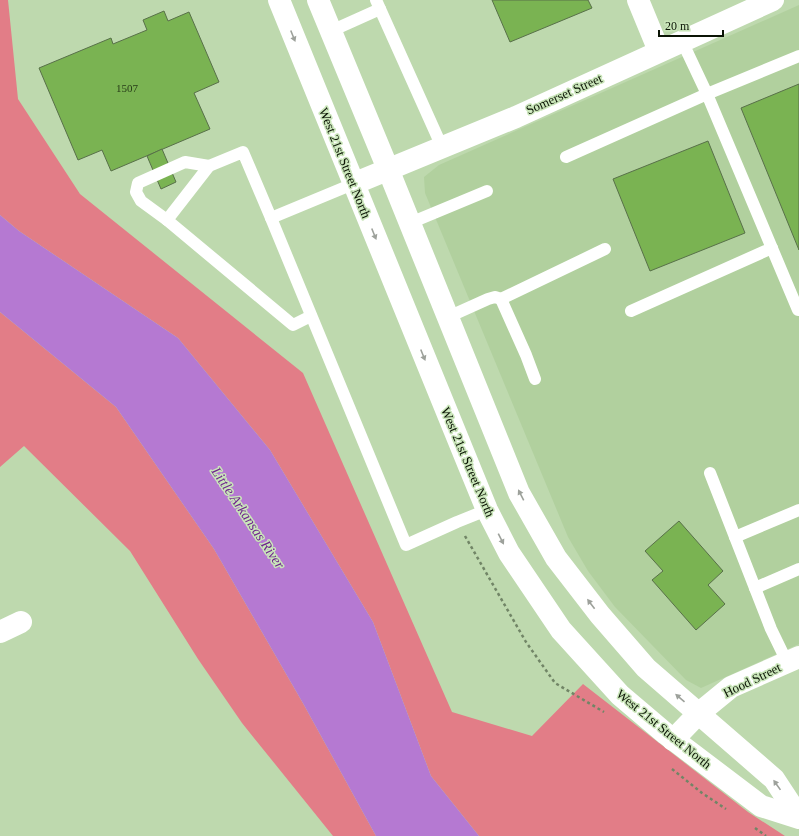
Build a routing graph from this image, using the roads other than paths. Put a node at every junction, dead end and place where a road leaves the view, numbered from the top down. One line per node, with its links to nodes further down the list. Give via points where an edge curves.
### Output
1 (279, 0): 15 (main road, West 21st Street North, one-way to 15)
2 (318, 0): 6 (main road, West 21st Street North)
3 (638, 0): 8 (main road)
4 (773, 0): 7 (main road, Somerset Street)
5 (378, 5): 6 (lane); 11 (lane)
6 (331, 31): 14 (main road, West 21st Street North)
7 (682, 41): 8 (main road, Somerset Street); 10 (lane)
8 (659, 51): 11 (main road, Somerset Street)
9 (799, 56): 10 (lane)
10 (708, 94): 12 (lane); 20 (lane)
11 (442, 147): 14 (main road, Somerset Street)
12 (566, 158)
13 (209, 166): 17 (lane, via 243,152); 18 (lane); 18 (lane, via 185,162 138,183 136,192 141,201)
14 (388, 169): 15 (main road, Somerset Street); 19 (main road, West 21st Street North)
15 (354, 184): 17 (lane); 29 (main road, West 21st Street North, one-way to 29)
16 (487, 191): 19 (lane)
17 (271, 218): 25 (lane)
18 (167, 220): 25 (lane, via 293,325)
19 (410, 223): 26 (main road, West 21st Street North)
20 (772, 248): 23 (lane); 24 (lane)
21 (605, 249): 22 (lane)
22 (501, 299): 26 (lane, via 488,299); 27 (lane)
23 (798, 310)
24 (631, 311)
25 (312, 316): 29 (lane, via 406,546)
26 (448, 317): 37 (main road, West 21st Street North, one-way to 26, via 646,668 600,615 556,558 519,493)
27 (534, 379)
28 (710, 474): 31 (lane)
29 (487, 510): 38 (main road, West 21st Street North, one-way to 38, via 509,553 561,630 620,695)
30 (799, 510): 31 (lane)
31 (735, 537): 33 (lane)
32 (799, 569): 33 (lane)
33 (755, 588): 36 (lane, via 771,629)
34 (21, 622): 35 (main road)
35 (0, 632)
36 (795, 660): 37 (main road, Hood Street, via 731,688)
37 (698, 714): 38 (main road, Hood Street); 39 (main road, West 21st Street North, one-way to 37, via 774,779)
38 (673, 740): 39 (main road, West 21st Street North, via 761,806)
39 (799, 817)

